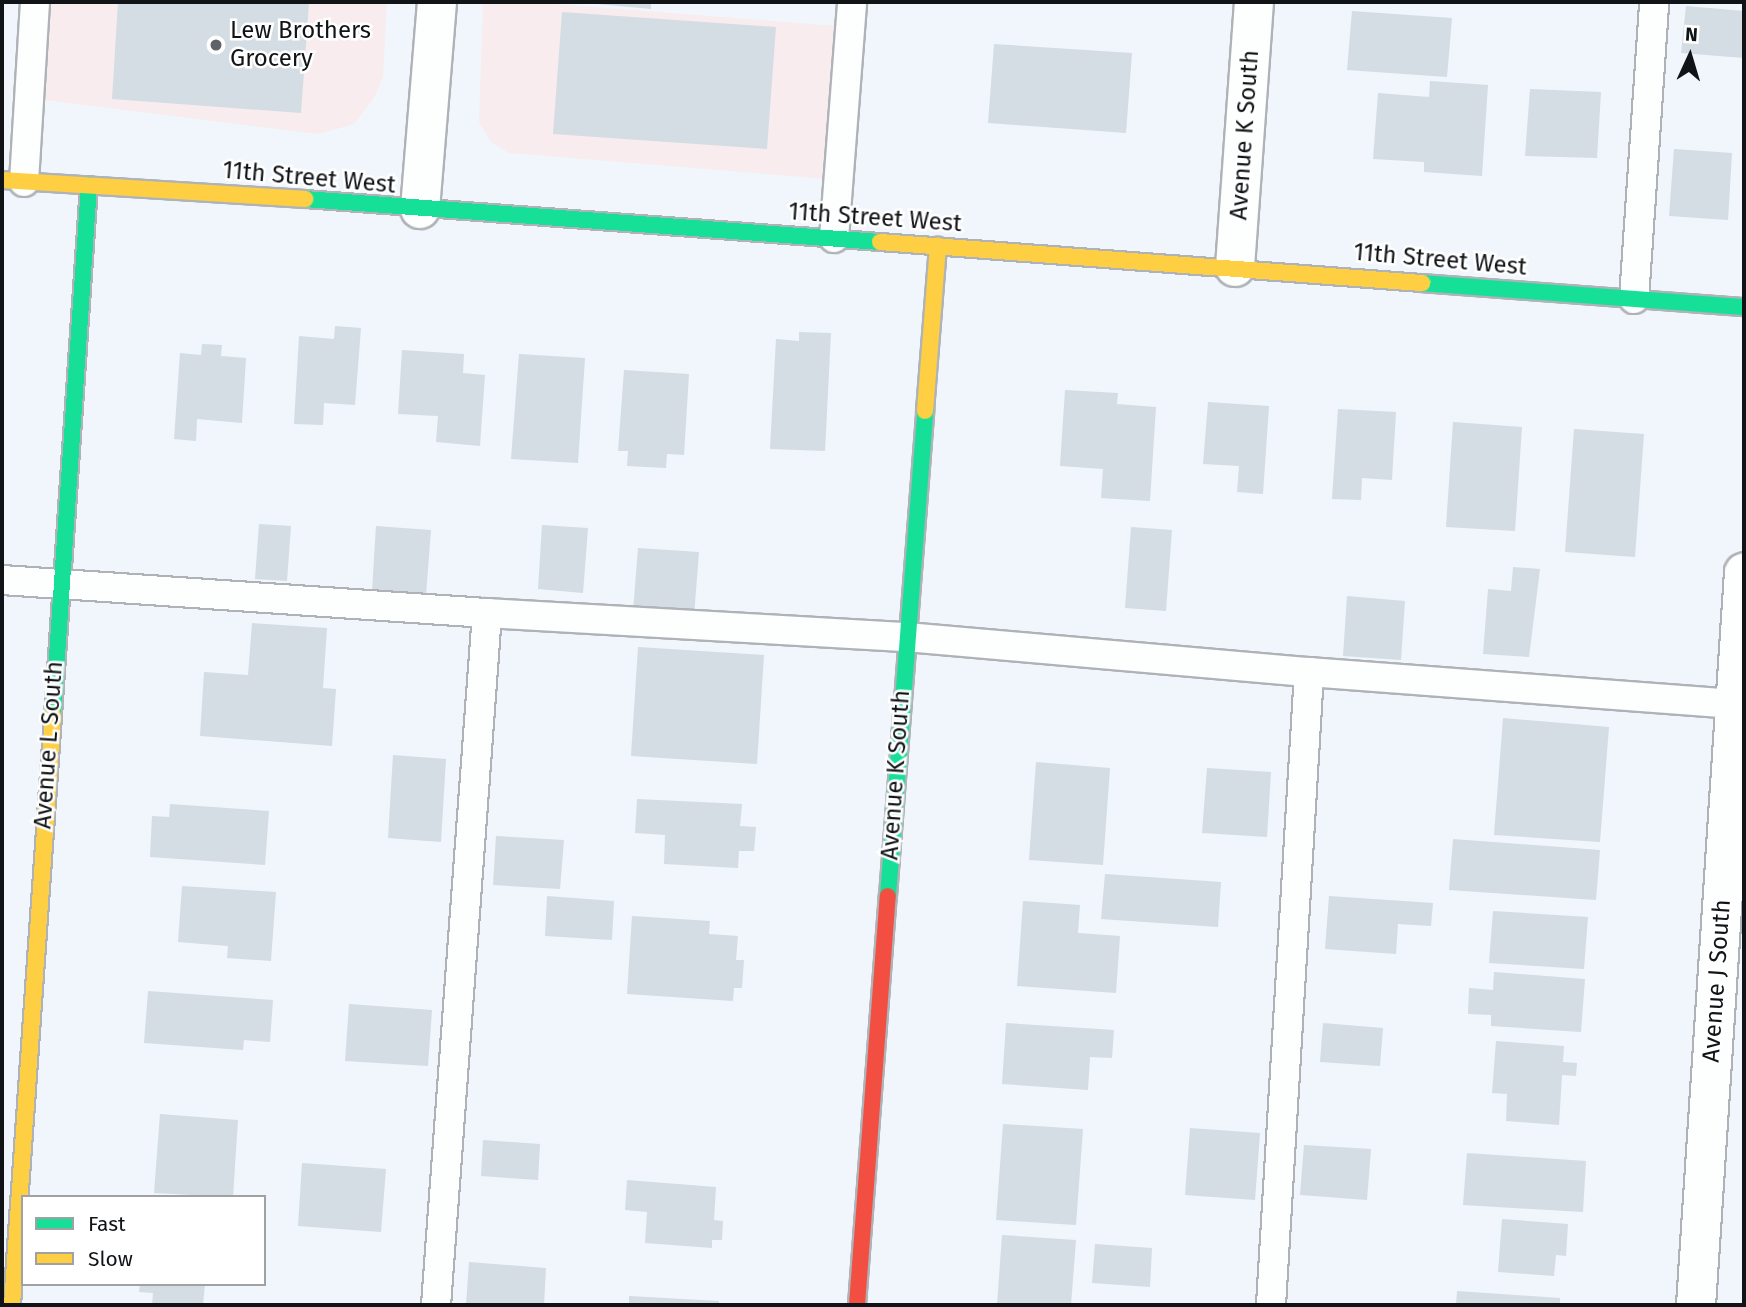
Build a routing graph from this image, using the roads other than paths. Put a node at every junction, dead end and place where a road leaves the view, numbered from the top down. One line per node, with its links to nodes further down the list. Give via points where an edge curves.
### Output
1 (35, 2): 6 (lane)
2 (437, 2): 8 (street)
3 (852, 2): 9 (lane)
4 (1254, 2): 11 (street, Avenue K South)
5 (1654, 2): 12 (lane)
6 (13, 181): 7 (street, 11th Street West)
7 (89, 185): 8 (street, 11th Street West); 16 (street, Avenue L South)
8 (421, 209): 9 (street, 11th Street West)
9 (834, 238): 10 (street, 11th Street West)
10 (939, 246): 11 (street, 11th Street West); 18 (street, Avenue K South)
11 (1235, 267): 12 (street, 11th Street West)
12 (1634, 299): 13 (street, 11th Street West)
13 (1744, 307)
14 (1744, 573): 20 (street, Avenue J South)
15 (2, 580): 16 (lane)
16 (60, 583): 17 (lane); 21 (street, Avenue L South)
17 (487, 613): 18 (lane); 22 (lane)
18 (906, 637): 19 (lane); 23 (street, Avenue K South)
19 (1309, 672): 20 (lane); 24 (lane)
20 (1740, 704): 25 (street, Avenue J South)
21 (12, 1305)
22 (436, 1305)
23 (857, 1305)
24 (1271, 1305)
25 (1696, 1305)

